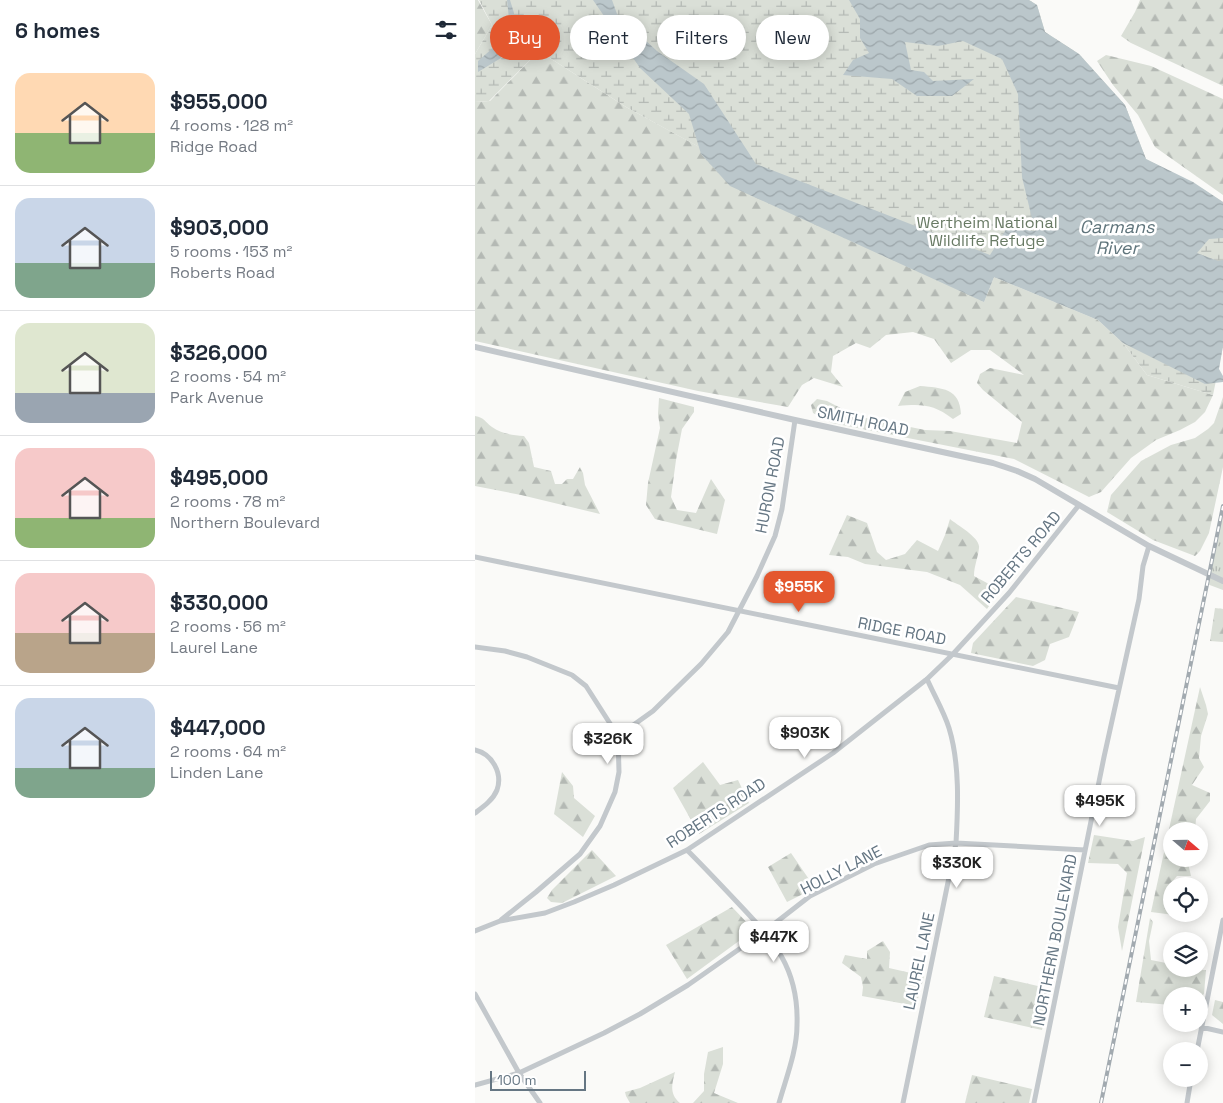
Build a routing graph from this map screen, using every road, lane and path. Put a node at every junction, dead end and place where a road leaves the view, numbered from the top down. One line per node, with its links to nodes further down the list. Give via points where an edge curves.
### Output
1 (475, 347): 2 (street, SMITH ROAD)
2 (795, 420): 3 (street, SMITH ROAD, via 993,463 1035,479); 7 (street, HURON ROAD, via 775,536)
3 (1079, 505): 4 (street, SMITH ROAD); 9 (street, ROBERTS ROAD, via 1009,593)
4 (1149, 546): 6 (street, SMITH ROAD); 11 (street, NORTHERN BOULEVARD)
5 (475, 556): 7 (street, RIDGE ROAD)
6 (1223, 581)
7 (739, 611): 9 (street, RIDGE ROAD); 12 (street, HURON ROAD, via 728,632 701,664 653,711)
8 (475, 647): 12 (street, via 527,656 572,675 587,686)
9 (953, 654): 10 (street, ROBERTS ROAD); 11 (street, RIDGE ROAD)
10 (927, 679): 15 (street, LAUREL LANE, via 951,737 958,808); 16 (street, ROBERTS ROAD, via 833,753)
11 (1119, 688): 17 (street, NORTHERN BOULEVARD)
12 (618, 736): 19 (street, via 619,772 615,792 600,826 580,854)
13 (475, 750): 14 (street, via 489,756 499,779 497,790)
14 (475, 814)
15 (956, 843): 17 (street, HOLLY LANE); 21 (street, HOLLY LANE, via 929,845 874,864 810,896); 31 (street, LAUREL LANE)
16 (687, 850): 19 (street, ROBERTS ROAD, via 574,902 545,913); 21 (street)
17 (1085, 850): 32 (street, NORTHERN BOULEVARD)
18 (1223, 920): 22 (street)
19 (500, 921): 20 (street, ROBERTS ROAD)
20 (475, 931)
21 (765, 931): 26 (street, HOLLY LANE, via 640,1014); 30 (street, via 778,948 794,984 797,1002 791,1064)
22 (1208, 993)
23 (475, 994): 26 (street)
24 (1208, 1029): 25 (street)
25 (1223, 1032)
26 (519, 1073): 27 (street, HOLLY LANE); 29 (street)
27 (475, 1085)
28 (1190, 1087): 33 (street)
29 (539, 1103)
30 (779, 1103)
31 (903, 1103)
32 (1034, 1103)
33 (1187, 1103)

